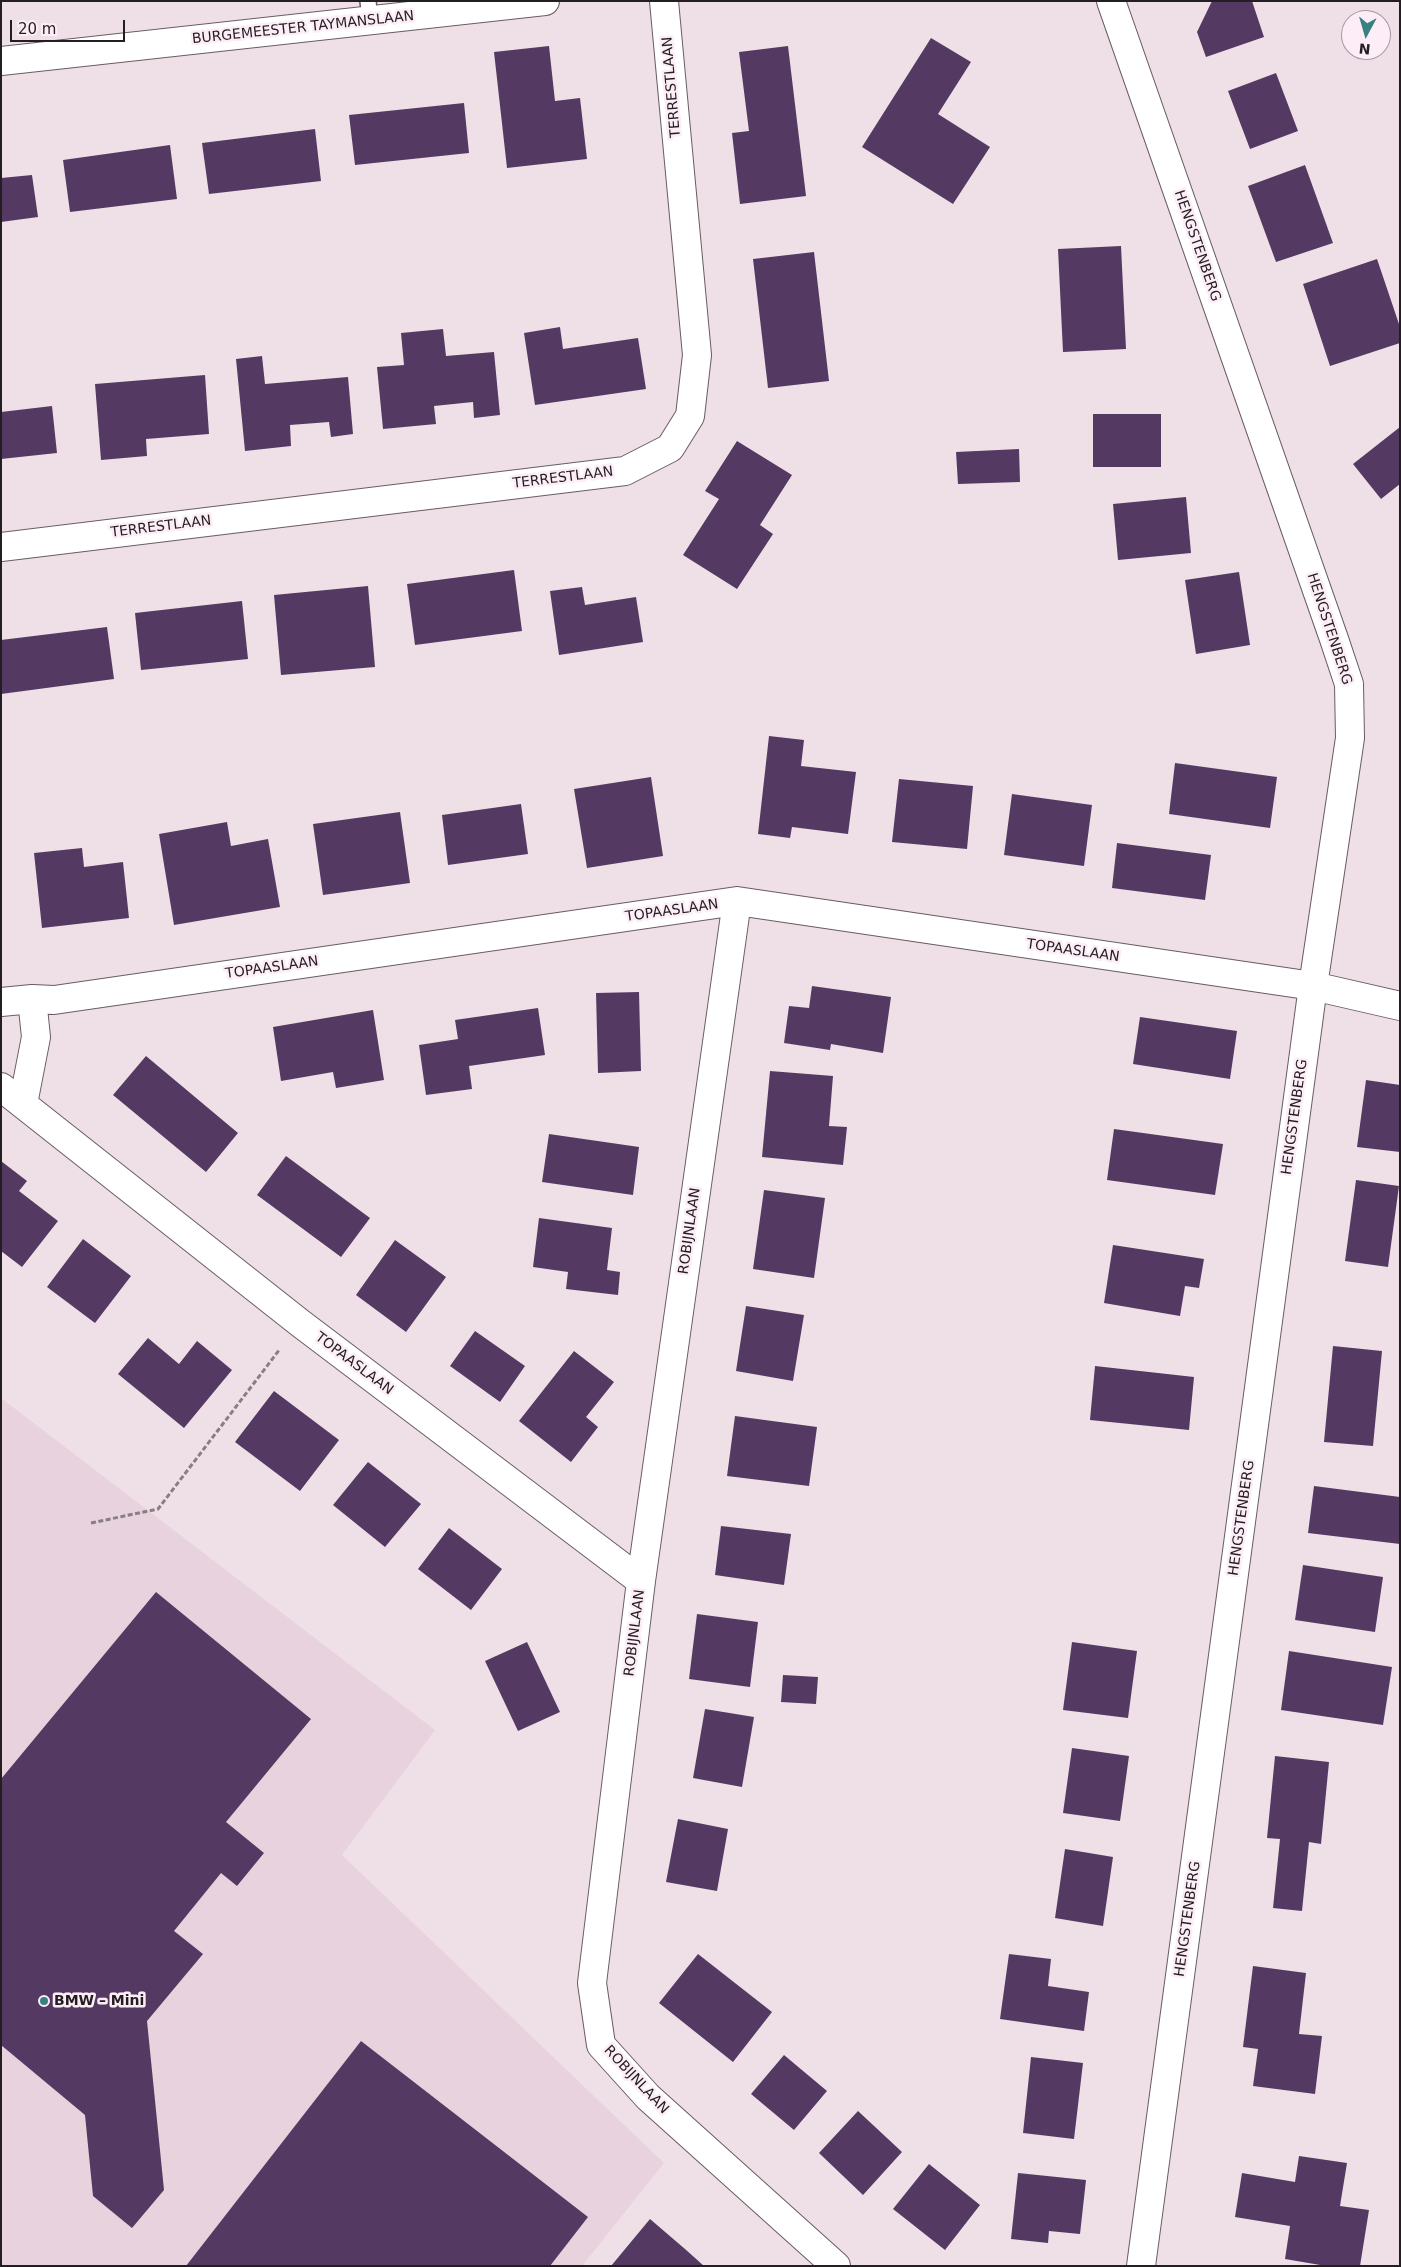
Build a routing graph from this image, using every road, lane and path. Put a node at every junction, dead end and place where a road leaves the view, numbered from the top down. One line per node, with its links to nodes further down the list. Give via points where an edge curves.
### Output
1 (545, 1): 4 (street, BURGEMEESTER TAYMANSLAAN)
2 (664, 1): 6 (street, TERRESTLAAN, via 697,355 690,416 670,448 625,471)
3 (1111, 1): 8 (street, HENGSTENBERG, via 1349,684 1350,738)
4 (369, 11): 5 (street, BURGEMEESTER TAYMANSLAAN)
5 (1, 61)
6 (1, 547)
7 (737, 901): 8 (street, TOPAASLAAN); 9 (street, TOPAASLAAN, via 54,1000); 16 (street, ROBIJNLAAN)
8 (1313, 986): 11 (street, TOPAASLAAN); 18 (street, HENGSTENBERG)
9 (32, 999): 10 (street, TOPAASLAAN); 13 (street, via 36,1037)
10 (1, 1002)
11 (1400, 1006)
12 (1, 1087): 13 (street, TOPAASLAAN)
13 (23, 1104): 14 (street, TOPAASLAAN)
14 (300, 1323): 15 (path, via 158,1509); 16 (street, TOPAASLAAN)
15 (91, 1523)
16 (641, 1580): 17 (street, ROBIJNLAAN, via 592,1983 602,2045 648,2097)
17 (836, 2266)
18 (1141, 2266)

